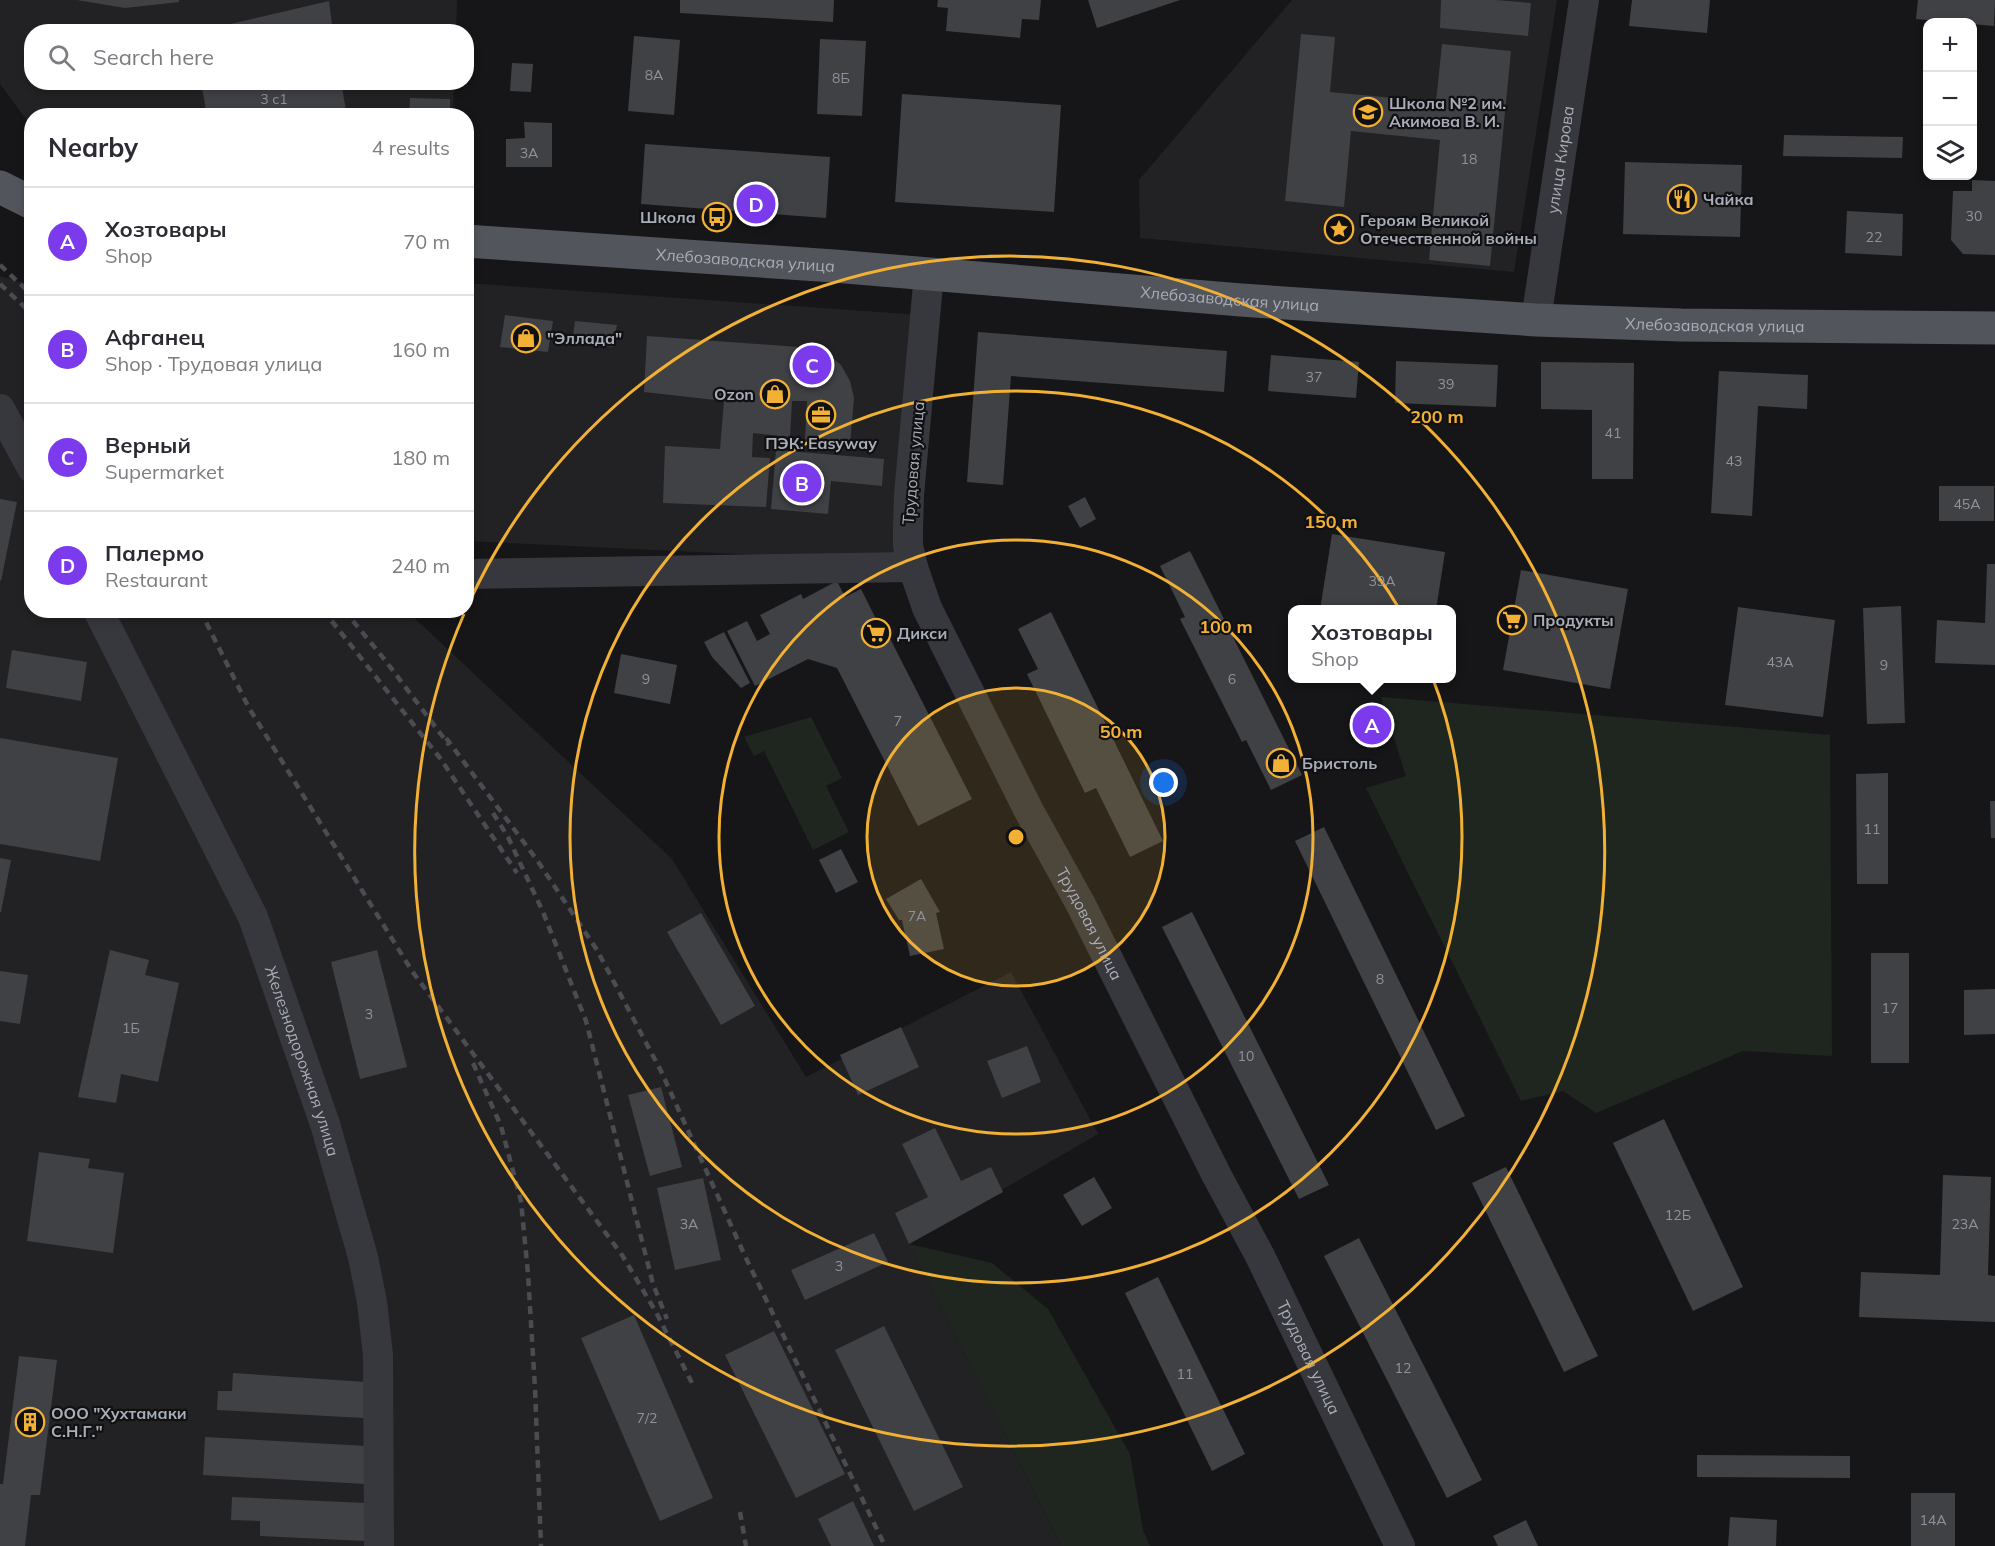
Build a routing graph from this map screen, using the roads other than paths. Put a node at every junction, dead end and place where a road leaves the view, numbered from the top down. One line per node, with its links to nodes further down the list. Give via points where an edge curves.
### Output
1 (1584, 0): 6 (street, улица Кирова)
2 (0, 187): 3 (main road)
3 (24, 199)
4 (474, 242): 5 (main road, Хлебозаводская улица)
5 (929, 273): 6 (main road, Хлебозаводская улица); 10 (street, Трудовая улица, via 909,495 908,546)
6 (1536, 320): 7 (main road, Хлебозаводская улица)
7 (1995, 328)
8 (0, 409): 9 (street)
9 (24, 453)
10 (912, 567): 11 (street); 14 (street, Трудовая улица, via 932,618 1260,1256)
11 (474, 574)
12 (102, 618): 13 (street, Железнодорожная улица, via 253,917 325,1124 363,1257 375,1323 380,1410)
13 (378, 1546)
14 (1400, 1546)

